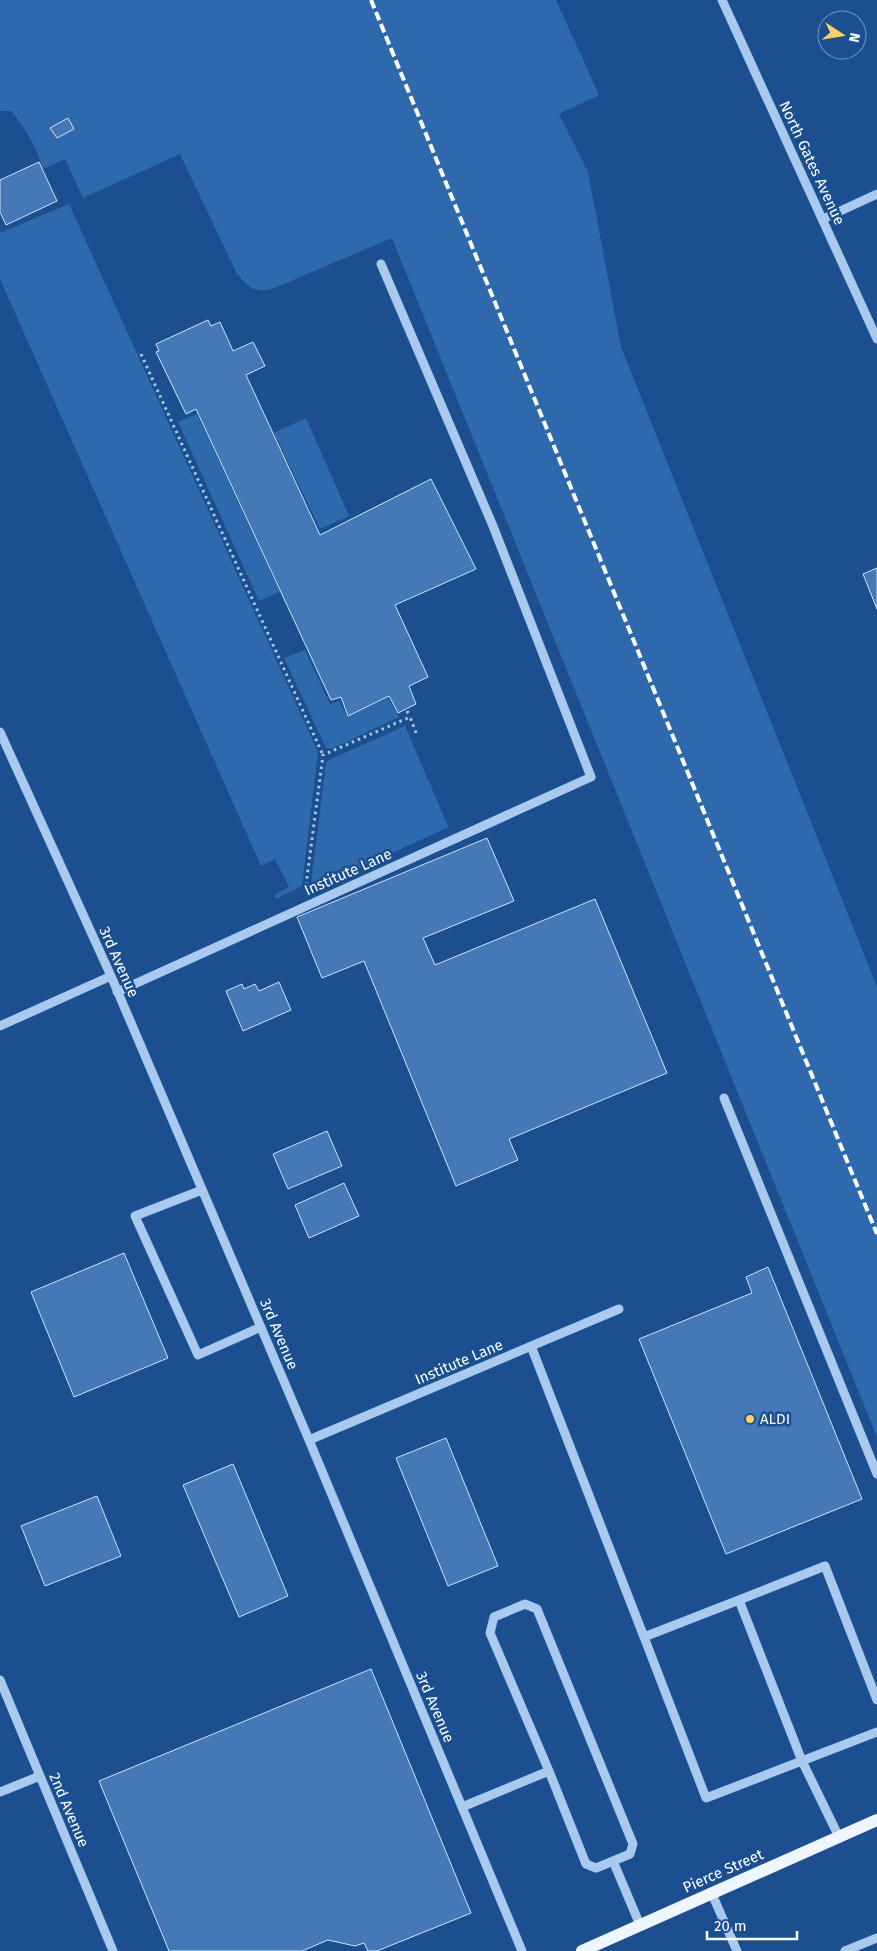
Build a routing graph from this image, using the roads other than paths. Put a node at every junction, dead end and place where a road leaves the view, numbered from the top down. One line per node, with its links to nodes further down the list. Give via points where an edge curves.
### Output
1 (722, 0): 3 (street, North Gates Avenue)
2 (877, 194): 3 (street)
3 (823, 219): 5 (street, North Gates Avenue)
4 (381, 264): 8 (street, Institute Lane, via 493,526 591,777)
5 (877, 339)
6 (0, 732): 7 (street, 3rd Avenue)
7 (111, 976): 8 (street, 3rd Avenue); 9 (street)
8 (117, 992): 11 (street, 3rd Avenue)
9 (0, 1026)
10 (724, 1098): 16 (street)
11 (202, 1190): 13 (street, 3rd Avenue); 13 (street, via 135,1216 198,1355)
12 (619, 1309): 14 (street, Institute Lane)
13 (261, 1327): 15 (street, 3rd Avenue)
14 (531, 1346): 15 (street, Institute Lane); 18 (street)
15 (309, 1440): 26 (street, 3rd Avenue)
16 (877, 1474)
17 (739, 1600): 18 (street); 20 (street, via 825,1566); 22 (street)
18 (644, 1637): 22 (street, via 706,1798)
19 (0, 1680): 24 (street, 2nd Avenue)
20 (877, 1700)
21 (877, 1732): 22 (street)
22 (802, 1761): 28 (street)
23 (549, 1772): 26 (street); 29 (street, via 586,1864 596,1868); 29 (street, via 490,1632 494,1616 525,1604 537,1609 633,1844 630,1854)
24 (40, 1776): 25 (street); 33 (street, 2nd Avenue)
25 (0, 1792)
26 (462, 1807): 34 (street, 3rd Avenue)
27 (877, 1820): 28 (main road, Pierce Street)
28 (840, 1837): 30 (main road, Pierce Street)
29 (613, 1861): 31 (street)
30 (712, 1894): 31 (main road, Pierce Street); 36 (street)
31 (640, 1925): 35 (main road, Pierce Street)
32 (877, 1938): 37 (street)
33 (113, 1951)
34 (522, 1951)
35 (582, 1951)
36 (736, 1951)
37 (845, 1951)

